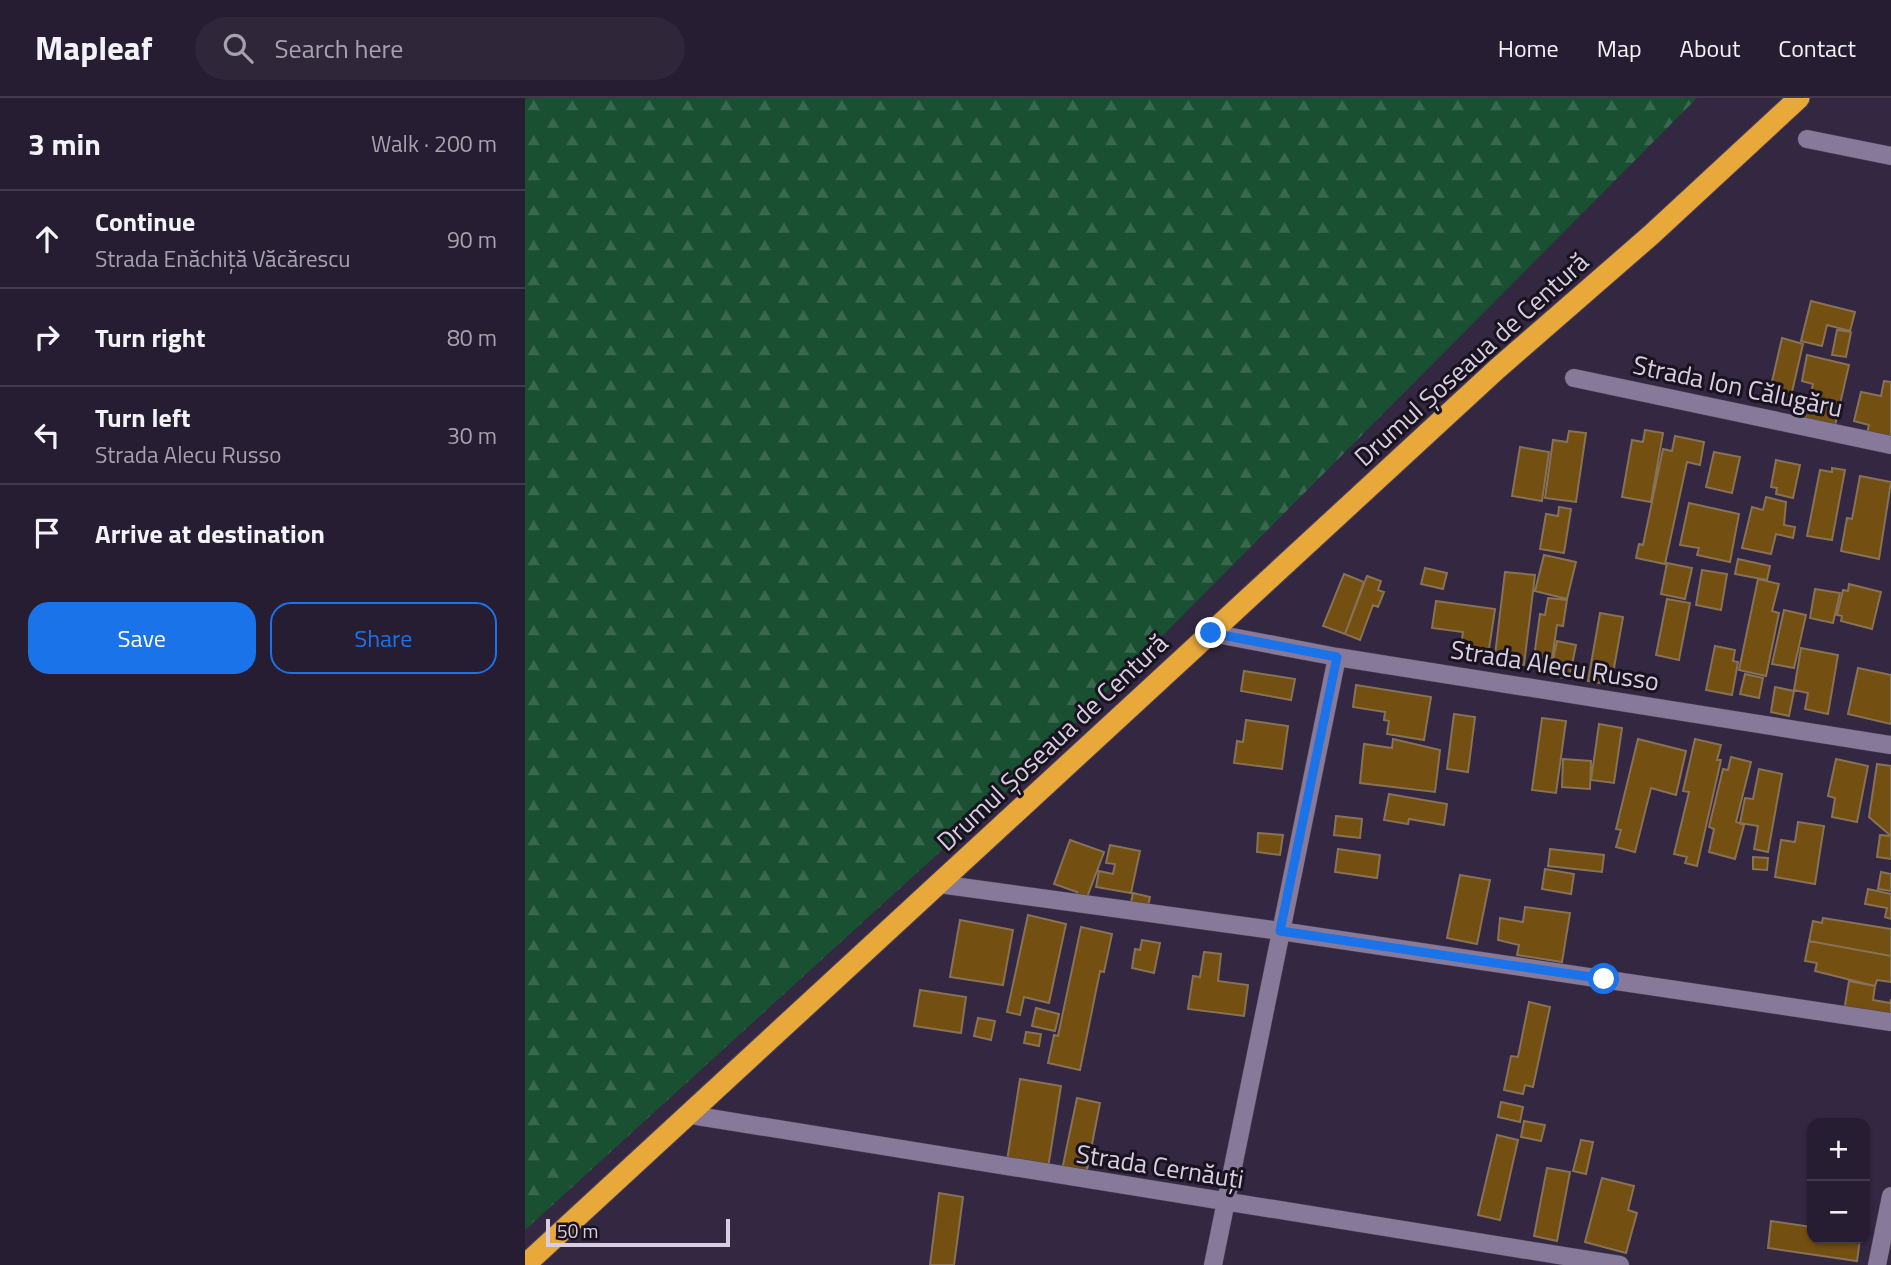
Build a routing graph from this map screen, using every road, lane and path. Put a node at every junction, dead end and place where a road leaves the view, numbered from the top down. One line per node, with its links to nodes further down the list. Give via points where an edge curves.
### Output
1 (1799, 98): 6 (highway, Drumul Șoseaua de Centură)
2 (1807, 139): 3 (street)
3 (1891, 156)
4 (1574, 378): 5 (street, Strada Ion Călugăru)
5 (1891, 445)
6 (1211, 633): 7 (street, Strada Alecu Russo); 9 (highway, Drumul Șoseaua de Centură)
7 (1337, 657): 8 (street, Strada Alecu Russo); 10 (street)
8 (1891, 745)
9 (939, 884): 10 (street); 12 (highway, Drumul Șoseaua de Centură)
10 (1280, 931): 11 (street); 14 (street)
11 (1891, 1022)
12 (691, 1115): 14 (street, Strada Cernăuți); 15 (highway, Drumul Șoseaua de Centură)
13 (1891, 1196): 18 (street)
14 (1226, 1203): 16 (street); 17 (street, Strada Cernăuți)
15 (525, 1265)
16 (1213, 1265)
17 (1620, 1265)
18 (1877, 1265)

